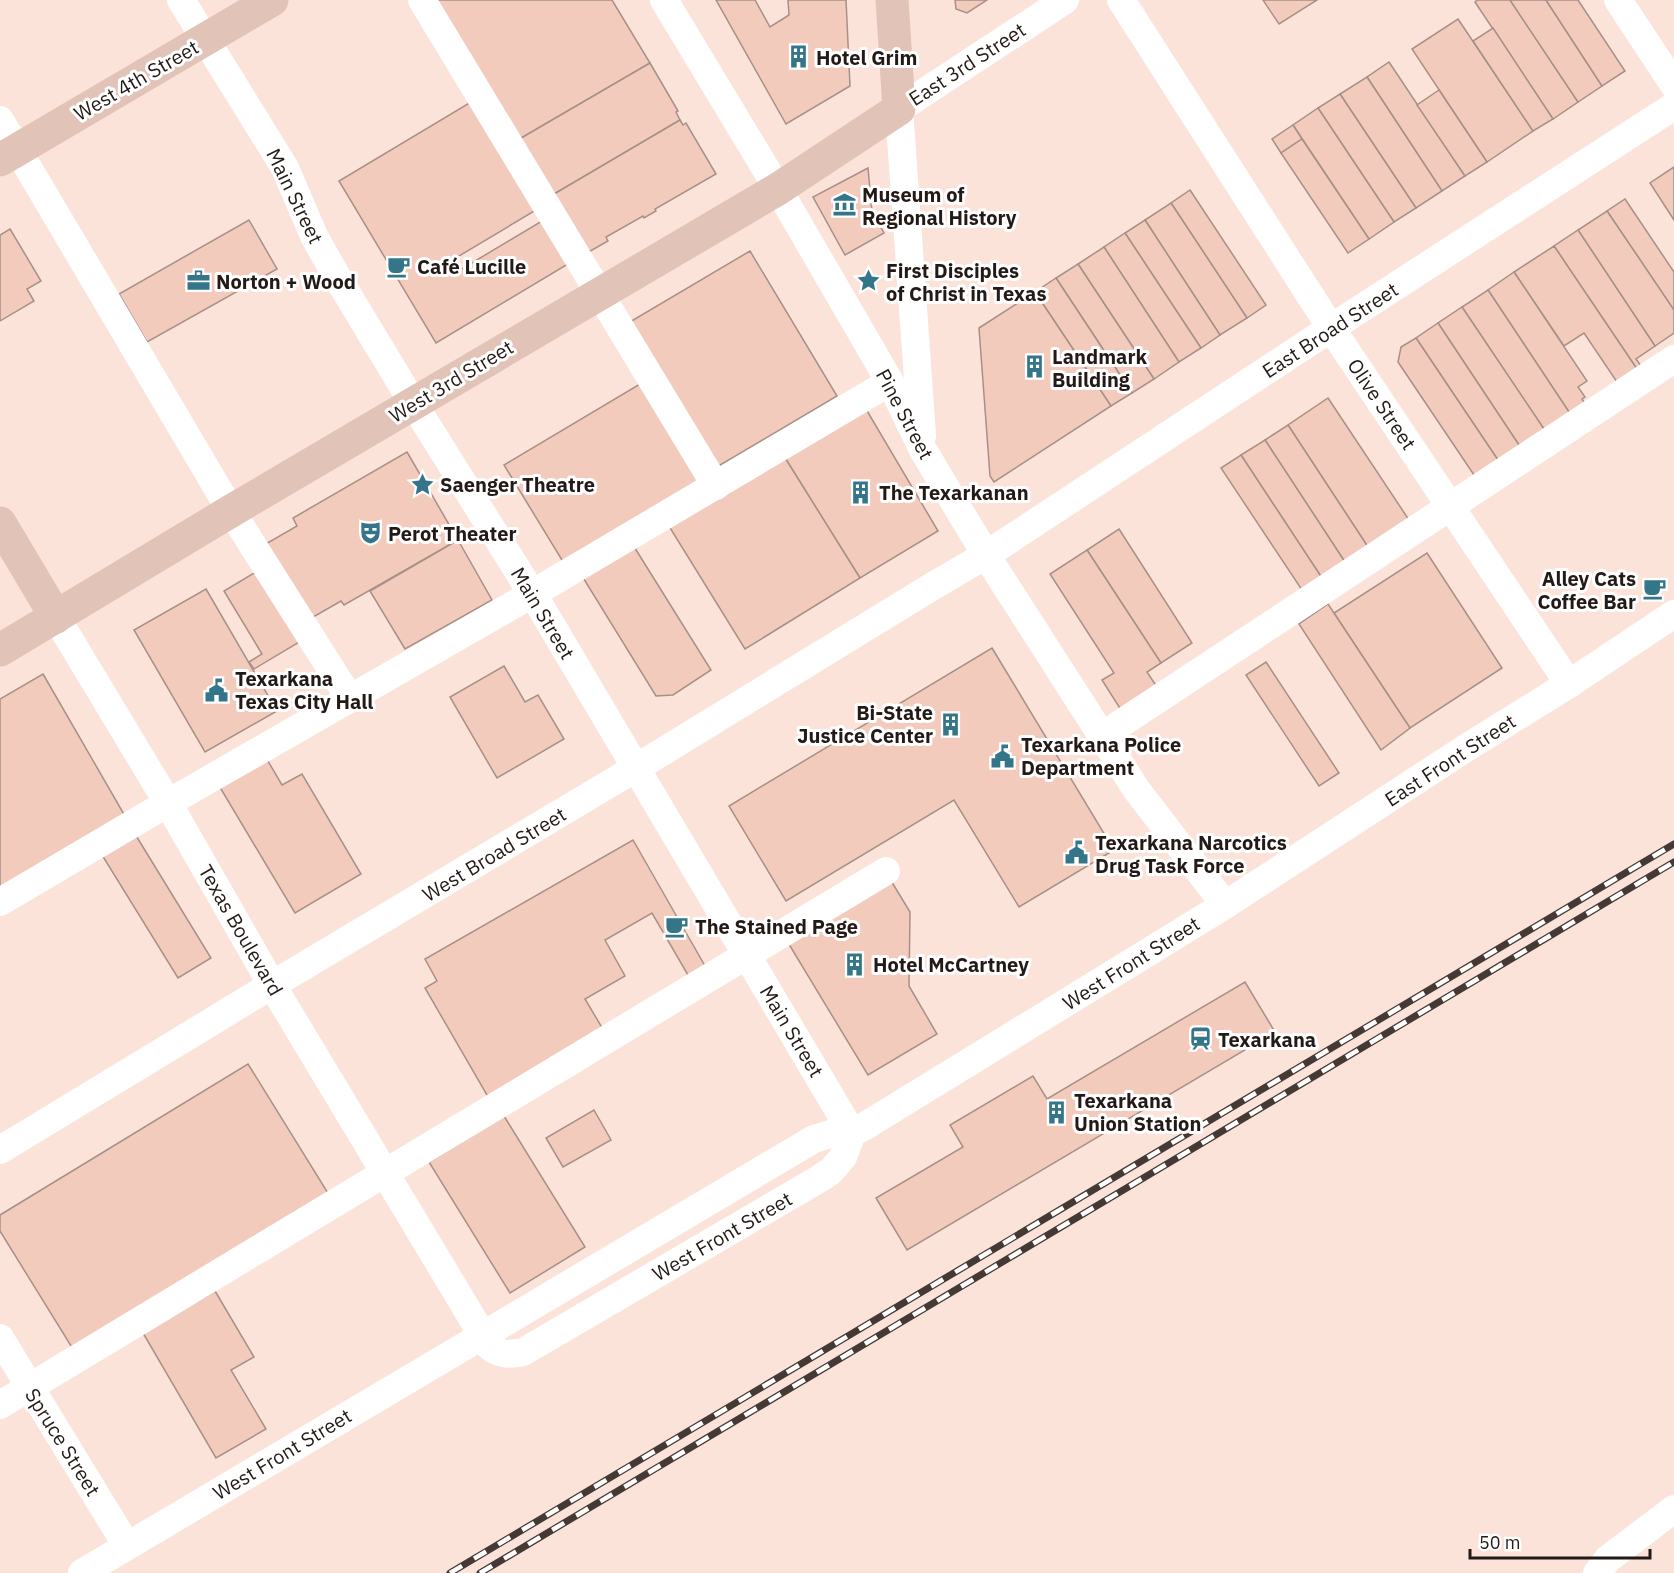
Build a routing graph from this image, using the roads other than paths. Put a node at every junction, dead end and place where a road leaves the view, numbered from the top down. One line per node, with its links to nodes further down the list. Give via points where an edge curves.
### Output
1 (181, 0): 9 (street, Main Street)
2 (272, 0): 9 (main road, West 4th Street)
3 (422, 0): 16 (street)
4 (664, 0): 15 (street, Pine Street)
5 (892, 0): 12 (main road)
6 (1065, 0): 12 (street, East 3rd Street)
7 (1121, 0): 17 (street, Olive Street)
8 (1618, 0): 10 (street)
9 (205, 40): 14 (main road, West 4th Street); 20 (street, Main Street, via 285,168 314,236)
10 (1674, 85)
11 (1674, 106): 17 (street, East Broad Street)
12 (899, 109): 15 (main road, West 3rd Street); 21 (street)
13 (0, 120): 14 (street)
14 (9, 155): 24 (street)
15 (778, 189): 16 (main road, West 3rd Street); 19 (street, Pine Street)
16 (598, 294): 20 (main road, West 3rd Street); 22 (street)
17 (1331, 328): 23 (street, Olive Street); 26 (street, East Broad Street)
18 (1674, 359): 23 (street)
19 (890, 382): 21 (street, Pine Street); 22 (street)
20 (414, 403): 24 (main road, West 3rd Street); 27 (street, Main Street)
21 (923, 450): 26 (street, Pine Street)
22 (716, 486): 27 (street)
23 (1450, 506): 31 (street, Olive Street); 33 (street)
24 (231, 511): 29 (main road, West 3rd Street); 32 (street)
25 (0, 523): 29 (main road, Texas Boulevard)
26 (986, 555): 33 (street, Pine Street); 34 (street, West Broad Street)
27 (532, 594): 32 (street); 34 (street, Main Street)
28 (1674, 614): 31 (street, East Front Street)
29 (56, 617): 30 (main road, West 3rd Street); 35 (street, Texas Boulevard)
30 (0, 650)
31 (1569, 684): 38 (street, East Front Street)
32 (350, 699): 35 (street)
33 (1102, 736): 38 (street, Pine Street, via 1136,789)
34 (636, 768): 39 (street, Main Street); 40 (street, West Broad Street)
35 (168, 803): 37 (street); 40 (street, Texas Boulevard)
36 (886, 871): 39 (street)
37 (0, 902)
38 (1226, 905): 41 (street, West Front Street)
39 (747, 955): 41 (street, Main Street); 43 (street)
40 (272, 985): 42 (street, West Broad Street); 43 (street, Texas Boulevard)
41 (852, 1133): 44 (street, West Front Street, via 813,1139); 44 (street, West Front Street, via 843,1157 819,1179 523,1352 496,1352)
42 (0, 1150)
43 (385, 1174): 44 (street, Texas Boulevard); 46 (street)
44 (483, 1336): 49 (street, West Front Street)
45 (0, 1338): 46 (street, Spruce Street)
46 (29, 1387): 47 (street); 49 (street, Spruce Street)
47 (0, 1405)
48 (1674, 1509): 51 (street, via 1608,1559)
49 (127, 1546): 50 (street, West Front Street)
50 (82, 1573)
51 (1597, 1573)

